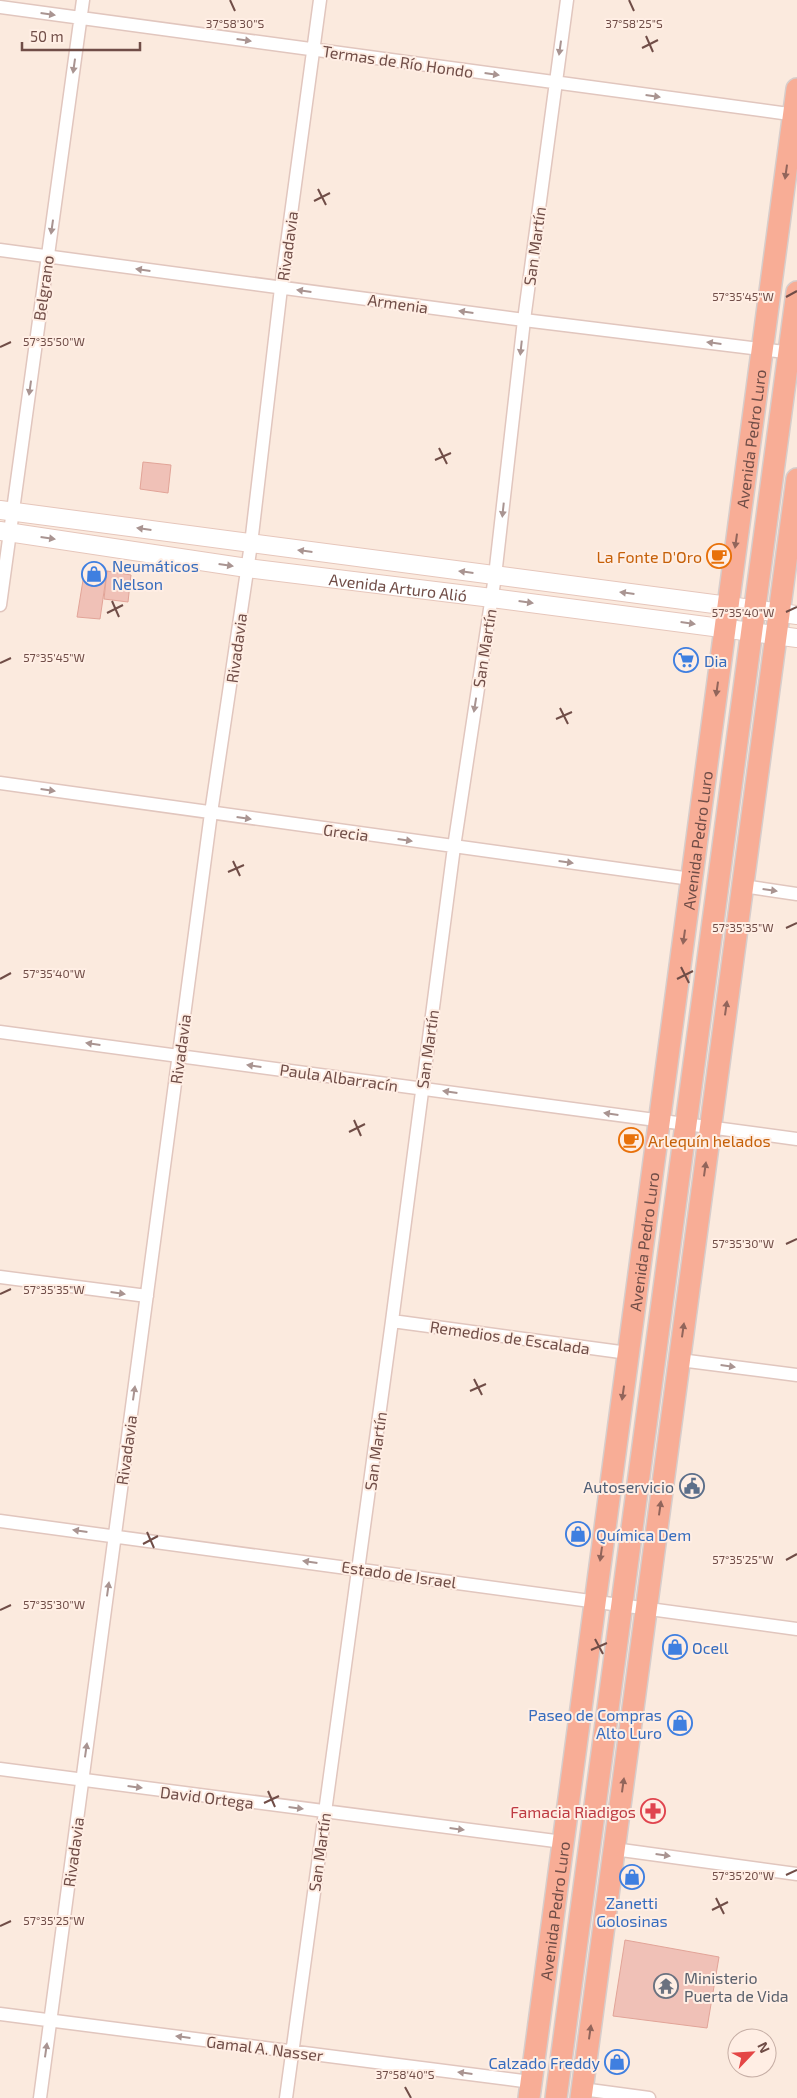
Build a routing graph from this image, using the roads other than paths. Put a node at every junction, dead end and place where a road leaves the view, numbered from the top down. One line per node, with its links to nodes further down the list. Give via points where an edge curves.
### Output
1 (83, 0): 5 (street, Belgrano)
2 (320, 0): 6 (street, Rivadavia)
3 (567, 0): 7 (street, San Martín, one-way to 7)
4 (0, 7): 5 (street, Termas de Río Hondo, one-way to 5)
5 (80, 18): 6 (street, Termas de Río Hondo, one-way to 6); 11 (street, Belgrano, one-way to 11)
6 (313, 50): 7 (street, Termas de Río Hondo, one-way to 7); 12 (street, Rivadavia)
7 (556, 82): 9 (street, Termas de Río Hondo, one-way to 9); 14 (street, San Martín)
8 (797, 89): 9 (highway, Avenida Pedro Luro)
9 (795, 115): 15 (highway, Avenida Pedro Luro, one-way to 15)
10 (0, 250): 11 (street, Armenia)
11 (48, 257): 12 (street, Armenia, one-way to 11); 18 (street, Belgrano, one-way to 18)
12 (281, 288): 14 (street, Armenia, one-way to 12); 20 (street, Rivadavia)
13 (797, 292): 16 (highway, Avenida Pedro Luro)
14 (524, 320): 15 (street, Armenia, one-way to 14); 22 (street, San Martín, one-way to 22)
15 (762, 349): 16 (street, Armenia); 25 (highway, Avenida Pedro Luro, one-way to 25)
16 (793, 353): 26 (highway, Avenida Pedro Luro)
17 (797, 479): 27 (highway)
18 (6, 511): 19 (street, Belgrano); 20 (main road, Avenida Arturo Alió, one-way to 18)
19 (5, 532): 21 (main road, Avenida Arturo Alió, one-way to 21); 24 (street, Belgrano)
20 (251, 544): 21 (street, Rivadavia); 22 (main road, Avenida Arturo Alió, one-way to 20)
21 (247, 568): 23 (main road, Avenida Arturo Alió); 33 (street, Rivadavia)
22 (495, 576): 23 (street, San Martín); 25 (main road, Avenida Arturo Alió, one-way to 22)
23 (492, 598): 28 (main road, Avenida Arturo Alió, one-way to 28); 34 (street, San Martín, one-way to 34)
24 (0, 606)
25 (728, 606): 26 (main road, Avenida Arturo Alió); 28 (highway, Avenida Pedro Luro)
26 (754, 609): 27 (main road, Avenida Arturo Alió); 29 (highway, Avenida Pedro Luro)
27 (788, 614): 30 (highway)
28 (724, 628): 29 (main road, Avenida Arturo Alió); 35 (highway, Avenida Pedro Luro, one-way to 35)
29 (751, 632): 30 (main road, Avenida Arturo Alió); 42 (highway, Avenida Pedro Luro)
30 (776, 635): 31 (main road, Avenida Arturo Alió); 36 (highway)
31 (797, 638)
32 (0, 783): 33 (street, Grecia, one-way to 33)
33 (211, 813): 34 (street, Grecia, one-way to 34); 39 (street, Rivadavia)
34 (454, 847): 35 (street, Grecia, one-way to 35); 40 (street, San Martín)
35 (691, 879): 41 (highway, Avenida Pedro Luro, one-way to 41)
36 (743, 886): 37 (street, one-way to 37); 43 (highway, one-way to 36)
37 (797, 894)
38 (0, 1032): 39 (street, Paula Albarracín, one-way to 38)
39 (179, 1056): 40 (street, Paula Albarracín, one-way to 39); 46 (street, Rivadavia)
40 (421, 1088): 41 (street, Paula Albarracín, one-way to 40); 47 (street, San Martín)
41 (659, 1121): 42 (street, Paula Albarracín); 48 (highway, Avenida Pedro Luro)
42 (685, 1124): 43 (street, Paula Albarracín); 55 (highway, Avenida Pedro Luro)
43 (710, 1127): 44 (street, Paula Albarracín); 49 (highway, one-way to 43)
44 (797, 1139)
45 (0, 1277): 46 (street, one-way to 46)
46 (147, 1296): 52 (street, Rivadavia, one-way to 46)
47 (392, 1321): 48 (street, Remedios de Escalada); 53 (street, San Martín)
48 (628, 1353): 54 (highway, Avenida Pedro Luro, one-way to 54)
49 (680, 1360): 50 (street, one-way to 50); 56 (highway, one-way to 49)
50 (797, 1375)
51 (0, 1521): 52 (street, Estado de Israel, one-way to 51)
52 (115, 1536): 53 (street, Estado de Israel, one-way to 52); 59 (street, Rivadavia, one-way to 52)
53 (358, 1568): 54 (street, Estado de Israel); 60 (street, San Martín)
54 (595, 1602): 55 (street, Estado de Israel); 61 (highway, Avenida Pedro Luro)
55 (621, 1605): 56 (street, Estado de Israel); 71 (highway, Avenida Pedro Luro)
56 (646, 1609): 57 (street, Estado de Israel); 62 (highway, one-way to 56)
57 (797, 1629)
58 (0, 1770): 59 (street, David Ortega)
59 (82, 1780): 60 (street, David Ortega, one-way to 60); 65 (street, Rivadavia)
60 (324, 1812): 61 (street, David Ortega, one-way to 61); 66 (street, San Martín)
61 (563, 1842): 67 (highway, Avenida Pedro Luro)
62 (614, 1849): 63 (street, one-way to 63); 68 (highway, one-way to 62)
63 (797, 1874)
64 (0, 2014): 65 (street, Gamal A. Nasser)
65 (50, 2020): 66 (street, Gamal A. Nasser, one-way to 65); 69 (street, Rivadavia, one-way to 65)
66 (292, 2052): 67 (street, Gamal A. Nasser, one-way to 66); 70 (street, San Martín)
67 (530, 2090)
68 (582, 2093): 72 (street)
69 (40, 2098)
70 (286, 2098)
71 (556, 2098)
72 (649, 2098)

